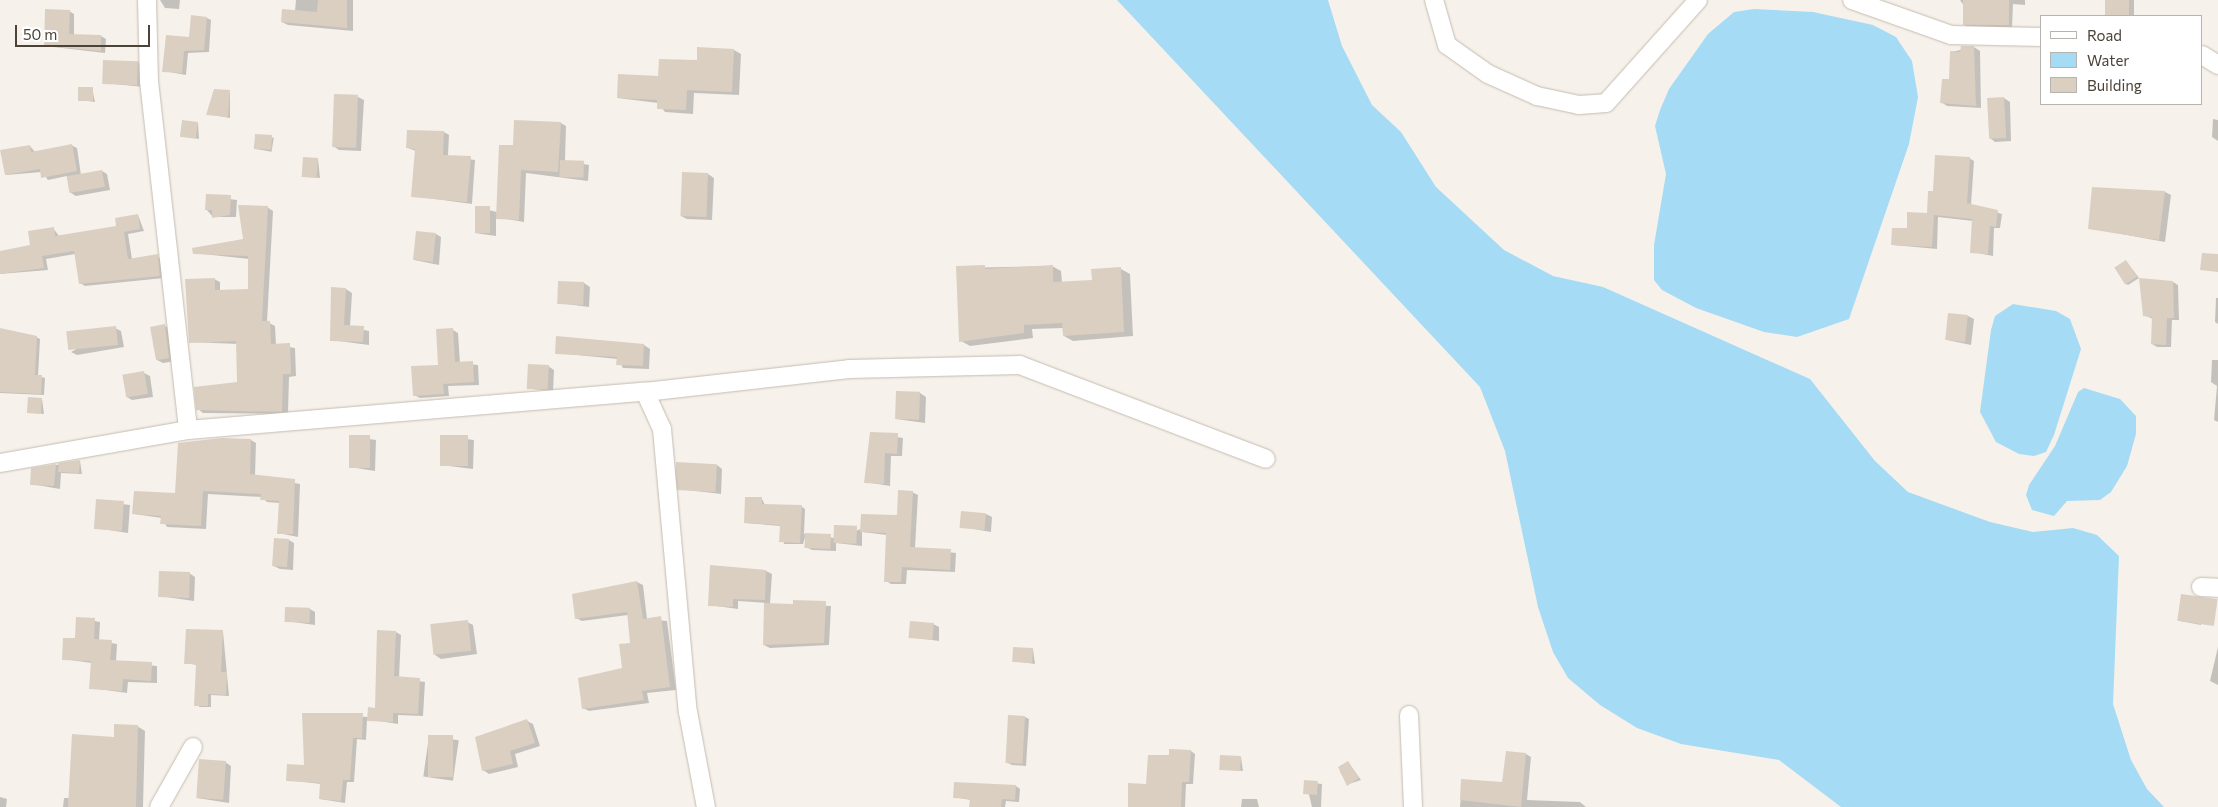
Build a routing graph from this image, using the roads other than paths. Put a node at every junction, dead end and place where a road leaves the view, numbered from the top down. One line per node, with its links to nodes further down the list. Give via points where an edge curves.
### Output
1 (147, 0): 9 (street, via 149,81)
2 (1434, 0): 3 (street, via 1447,46 1496,78 1537,96 1579,105 1606,103)
3 (1698, 0)
4 (1852, 0): 5 (street, via 1951,35)
5 (2040, 37)
6 (2203, 56): 7 (street)
7 (2218, 65)
8 (645, 392): 9 (street); 10 (street, via 849,369 1020,365); 15 (street, via 662,429 688,712)
9 (188, 430): 11 (street)
10 (1266, 459)
11 (0, 463)
12 (1409, 715): 16 (street)
13 (193, 747): 14 (street)
14 (159, 807)
15 (706, 807)
16 (1413, 807)

